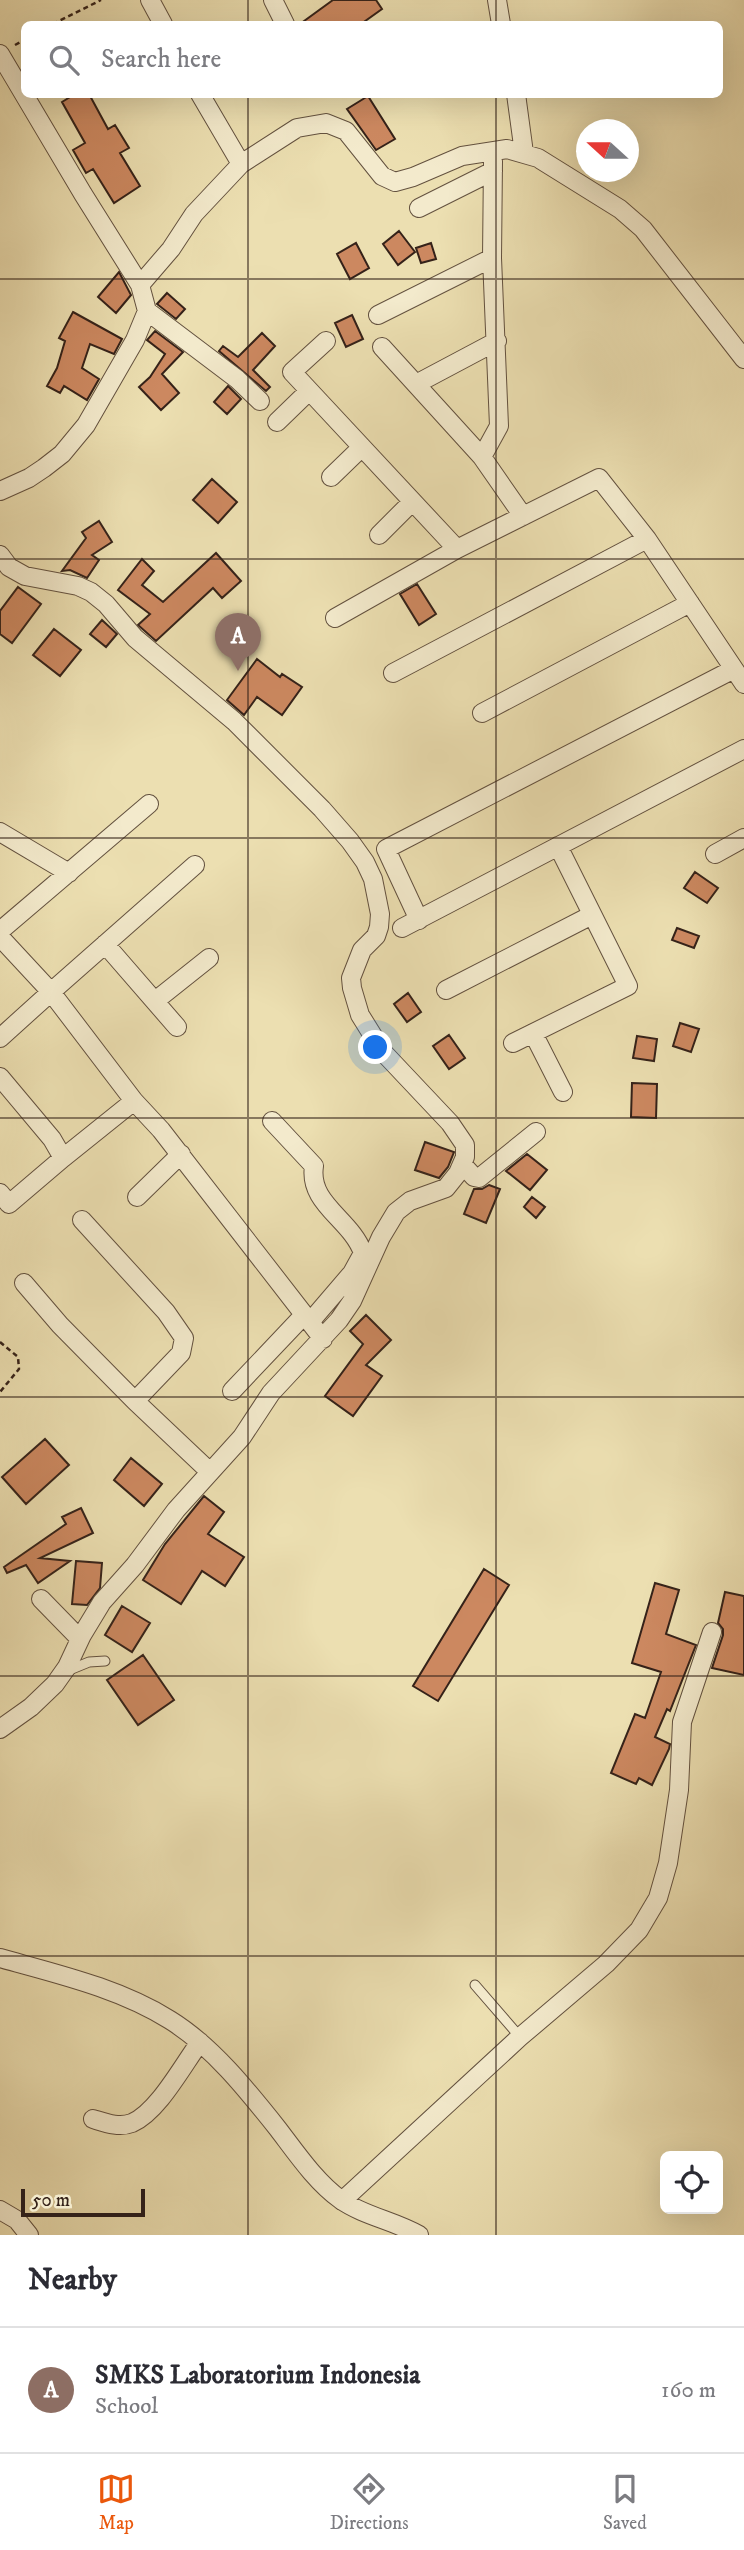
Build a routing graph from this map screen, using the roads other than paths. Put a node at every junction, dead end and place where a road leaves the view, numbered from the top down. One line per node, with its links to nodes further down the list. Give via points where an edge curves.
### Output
1 (150, 0): 4 (street)
2 (273, 0): 5 (street)
3 (498, 0): 6 (street)
4 (161, 21)
5 (284, 21)
6 (501, 21)
7 (0, 54): 8 (street)
8 (21, 89)
9 (26, 98): 16 (street)
10 (202, 98): 13 (street)
11 (517, 98): 12 (street)
12 (524, 153): 13 (street, via 507,149 462,156 394,182 382,176 346,131 326,123 297,128); 22 (street, via 632,218)
13 (241, 164): 16 (street, via 194,214)
14 (419, 208): 15 (street, via 493,166)
15 (492, 258): 18 (street); 20 (street)
16 (140, 285): 17 (street)
17 (147, 311): 25 (street); 30 (street, via 86,425 44,468)
18 (378, 315)
19 (326, 341): 24 (street, via 292,372)
20 (496, 341): 23 (street); 28 (street, via 499,426)
21 (382, 347): 23 (street)
22 (744, 359)
23 (416, 384): 28 (street)
24 (309, 391): 26 (street); 27 (street)
25 (260, 401)
26 (277, 422)
27 (362, 447): 29 (street); 31 (street)
28 (482, 457): 32 (street)
29 (331, 477)
30 (0, 491)
31 (412, 502): 33 (street); 35 (street)
32 (523, 516): 34 (street, via 599,478); 35 (street)
33 (379, 535)
34 (647, 538): 37 (street); 39 (street)
35 (457, 549): 38 (street)
36 (0, 555): 71 (street, via 25,576 78,586 106,604 135,638 234,721 358,851 373,879 380,914 376,936 362,950 351,978 360,1015 383,1052 450,1123 465,1145)
37 (690, 603): 40 (street); 41 (street)
38 (335, 618)
39 (393, 673)
40 (739, 676): 51 (street, via 386,849)
41 (482, 713)
42 (744, 749): 46 (street)
43 (149, 804): 49 (street)
44 (0, 832): 49 (street)
45 (744, 838): 47 (street)
46 (558, 846): 50 (street); 51 (street)
47 (715, 855)
48 (195, 865): 55 (street)
49 (69, 873): 53 (street)
50 (593, 915): 57 (street); 61 (street, via 628,986)
51 (419, 920): 52 (street)
52 (402, 928)
53 (0, 931)
54 (0, 937): 58 (street)
55 (105, 944): 58 (street); 59 (street)
56 (209, 958): 59 (street)
57 (446, 990)
58 (51, 992): 62 (street); 66 (street)
59 (155, 1001): 60 (street)
60 (177, 1027)
61 (533, 1034): 63 (street); 65 (street)
62 (0, 1038)
63 (513, 1043)
64 (0, 1077): 70 (street)
65 (563, 1092)
66 (134, 1101): 69 (street); 70 (street)
67 (272, 1121): 76 (street, via 314,1166 315,1191 359,1240 363,1253 352,1273)
68 (536, 1132): 71 (street, via 479,1178)
69 (181, 1154): 72 (street); 76 (street)
70 (63, 1158): 73 (street)
71 (463, 1165): 77 (street, via 446,1188 410,1201 396,1212 352,1301)
72 (137, 1197)
73 (3, 1203)
74 (82, 1220): 79 (street, via 184,1338 181,1353)
75 (23, 1283): 79 (street)
76 (307, 1319): 77 (street); 78 (street)
77 (323, 1339): 80 (street, via 278,1385 242,1437)
78 (232, 1391)
79 (135, 1401): 80 (street)
80 (209, 1471): 83 (street, via 103,1602)
81 (41, 1600): 83 (street)
82 (712, 1632): 89 (street, via 682,1721 679,1790 658,1898 639,1930 606,1964)
83 (80, 1639): 85 (street)
84 (105, 1661): 85 (lane, via 89,1662)
85 (62, 1674): 86 (street, via 31,1707)
86 (0, 1729)
87 (0, 1958): 90 (street, via 127,1998 169,2019)
88 (475, 1985): 89 (lane)
89 (520, 2037): 92 (street)
90 (200, 2042): 91 (street, via 150,2111 130,2124); 92 (street, via 311,2172)
91 (93, 2119)
92 (342, 2201): 95 (street)
93 (0, 2210): 94 (street, via 17,2220)
94 (29, 2235)
95 (419, 2235)

